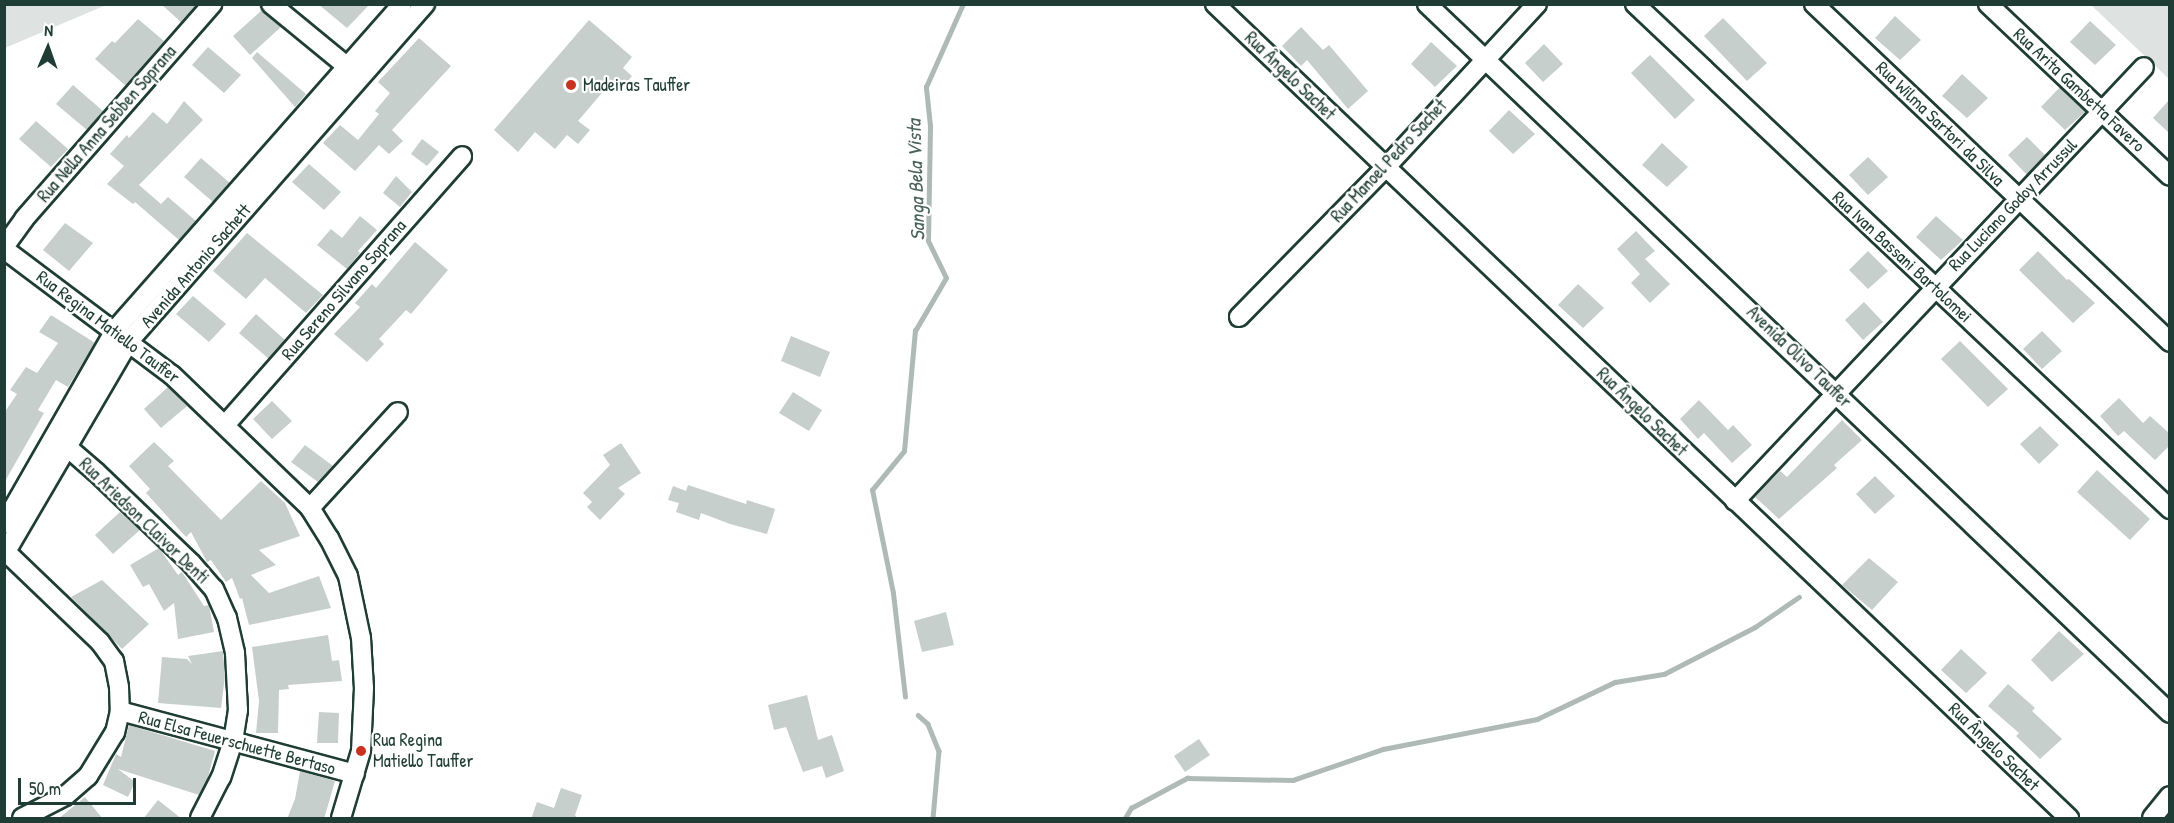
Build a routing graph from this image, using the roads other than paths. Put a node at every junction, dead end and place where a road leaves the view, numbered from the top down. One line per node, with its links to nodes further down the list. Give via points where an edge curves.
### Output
1 (212, 4): 19 (street, Rua Nella Anna Sebben Soprana, via 24,219)
2 (271, 4): 13 (street)
3 (402, 4): 13 (street, Avenida Antonio Sachett)
4 (1215, 4): 16 (street, Rua Ângelo Sachet)
5 (1427, 4): 11 (street, Avenida Olivo Tauffer)
6 (1537, 4): 11 (street, Rua Manoel Pedro Sachet)
7 (1635, 4): 20 (street, Rua Ivan Bassani Bartolomei)
8 (1814, 4): 18 (street, Rua Wilma Sartori da Silva)
9 (1988, 4): 14 (street, Rua Arita Gambetta Favero)
10 (420, 6): 13 (street, Avenida Antonio Sachett)
11 (1485, 59): 16 (street, Rua Manoel Pedro Sachet); 24 (street, Avenida Olivo Tauffer)
12 (2144, 67): 14 (street, Rua Luciano Godoy Arrussul)
13 (355, 73): 22 (street, Avenida Antonio Sachett)
14 (2102, 112): 17 (street, Rua Arita Gambetta Favero); 18 (street, Rua Luciano Godoy Arrussul)
15 (462, 156): 26 (street, Rua Sereno Silvano Soprana)
16 (1386, 167): 21 (street, Rua Manoel Pedro Sachet); 28 (street, Rua Ângelo Sachet)
17 (2169, 176)
18 (2019, 199): 20 (street, Rua Luciano Godoy Arrussul); 23 (street, Rua Wilma Sartori da Silva)
19 (4, 248): 22 (street, Rua Regina Matiello Tauffer)
20 (1935, 287): 24 (street, Rua Luciano Godoy Arrussul); 30 (street, Rua Ivan Bassani Bartolomei)
21 (1239, 317)
22 (122, 336): 26 (street, Rua Regina Matiello Tauffer); 27 (street, Avenida Antonio Sachett)
23 (2169, 342)
24 (1836, 392): 28 (street, Rua Luciano Godoy Arrussul); 34 (street, Avenida Olivo Tauffer)
25 (398, 412): 29 (street)
26 (226, 424): 29 (street, Rua Regina Matiello Tauffer)
27 (61, 442): 31 (street, Avenida Antonio Sachett); 32 (street, Avenida Antonio Sachett); 35 (street, Rua Ariedson Claivor Denti, via 214,589 227,618 235,653 239,694)
28 (1735, 501): 41 (street, Rua Ângelo Sachet)
29 (310, 508): 36 (street, Rua Regina Matiello Tauffer, via 348,576 361,638 363,729)
30 (2169, 509)
31 (4, 524)
32 (5, 552): 33 (street, via 100,642 114,661)
33 (120, 711): 35 (street, Rua Elsa Feuerschuette Bertaso); 38 (street, via 115,732 88,776 65,796)
34 (2169, 712)
35 (233, 741): 36 (street, Rua Elsa Feuerschuette Bertaso); 39 (street, Rua Ariedson Claivor Denti)
36 (355, 774): 40 (street, Rua Regina Matiello Tauffer)
37 (2169, 796): 42 (street)
38 (22, 819)
39 (200, 819)
40 (340, 819)
41 (2069, 819)
42 (2152, 819)

